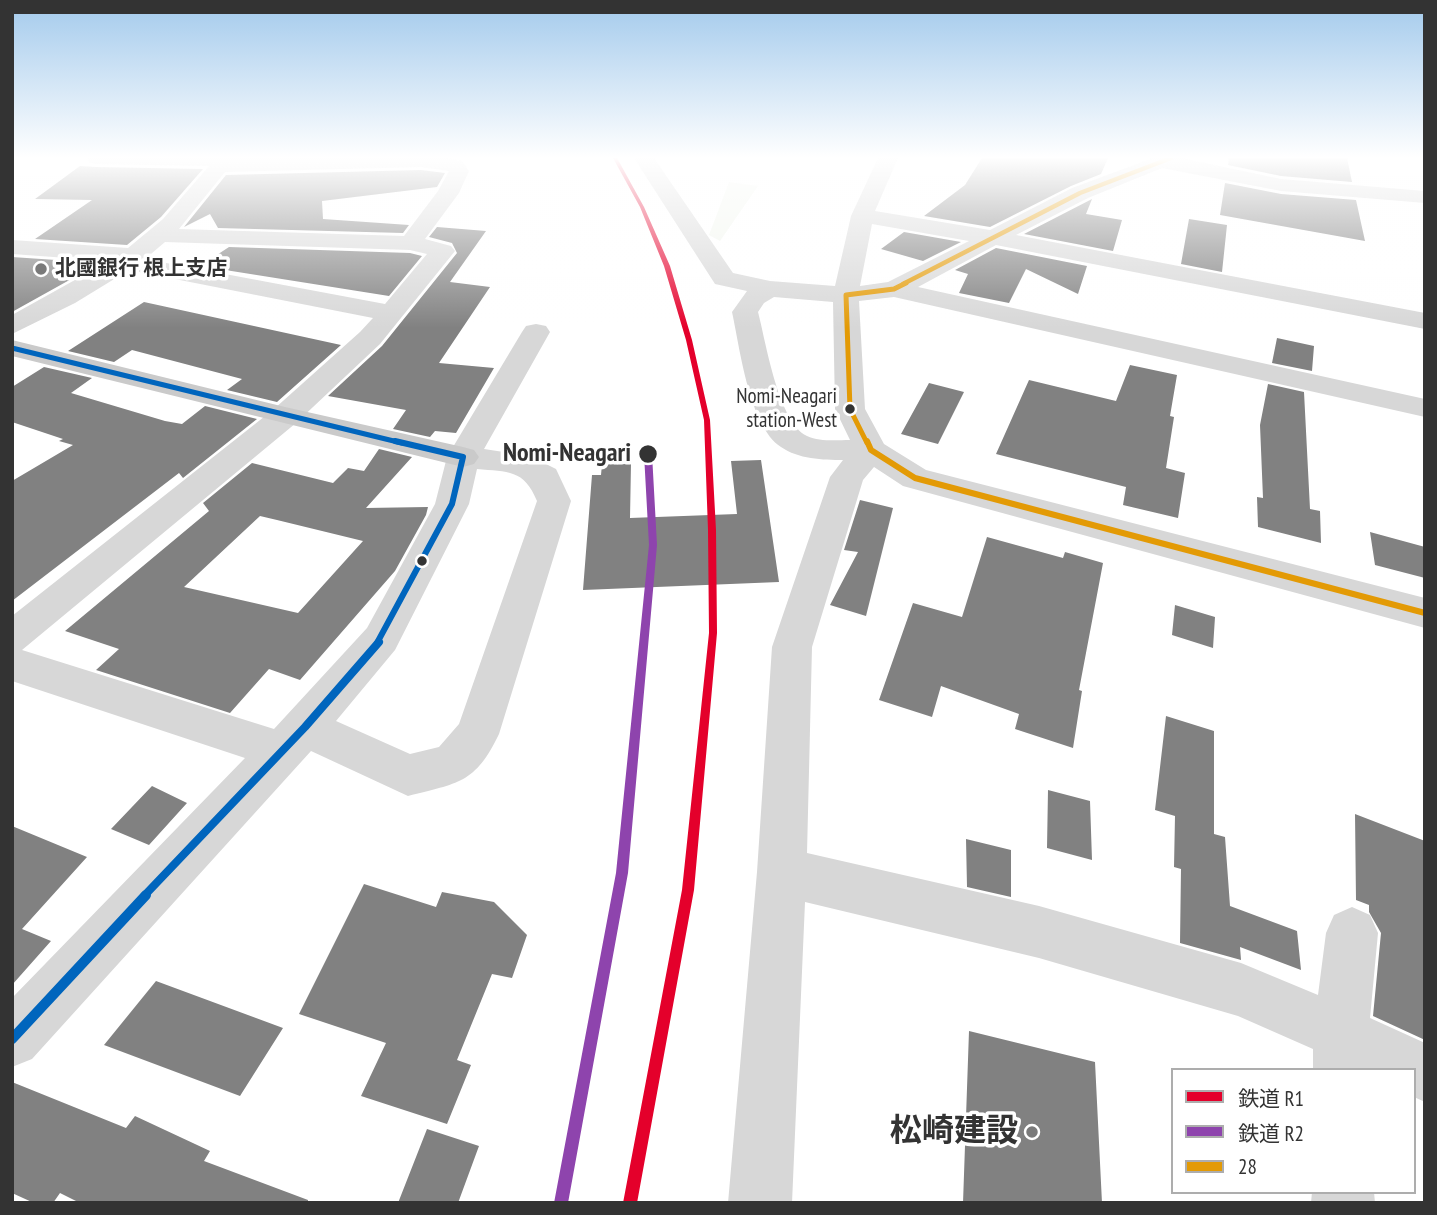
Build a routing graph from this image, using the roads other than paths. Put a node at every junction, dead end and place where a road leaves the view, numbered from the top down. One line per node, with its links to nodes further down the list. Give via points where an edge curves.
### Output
1 (179, 215): 6 (street)
2 (432, 215): 8 (street)
3 (681, 215): 11 (street, via 724,279)
4 (1039, 215): 7 (street)
5 (862, 216): 7 (street); 13 (street)
6 (159, 235): 8 (street); 10 (street)
7 (994, 238): 12 (street); 15 (street)
8 (410, 243): 14 (street, via 443,251)
9 (12, 247): 10 (street)
10 (128, 259): 14 (street); 16 (street)
11 (769, 289): 13 (street); 21 (street, via 754,298 745,312 775,418 787,438 818,450)
12 (894, 289): 13 (street); 19 (street)
13 (846, 295): 21 (street, via 850,409)
14 (390, 313): 20 (street, via 370,338)
15 (1425, 321)
16 (12, 326)
17 (536, 332): 22 (street)
18 (12, 348): 20 (main road)
19 (1425, 408)
20 (285, 416): 22 (main road); 24 (street)
21 (871, 450): 23 (street, via 915,478); 26 (street, via 847,477 792,647)
22 (463, 457): 25 (street, via 452,504 381,639); 25 (street, via 519,463 544,477 554,501 477,734 453,764 408,775)
23 (1425, 612)
24 (14, 641): 25 (street)
25 (294, 739): 28 (street)
26 (782, 872): 29 (street, via 1039,932 1241,990); 31 (street)
27 (1352, 933): 29 (street)
28 (12, 1040)
29 (1341, 1051): 30 (street)
30 (1406, 1068)
31 (760, 1203)

